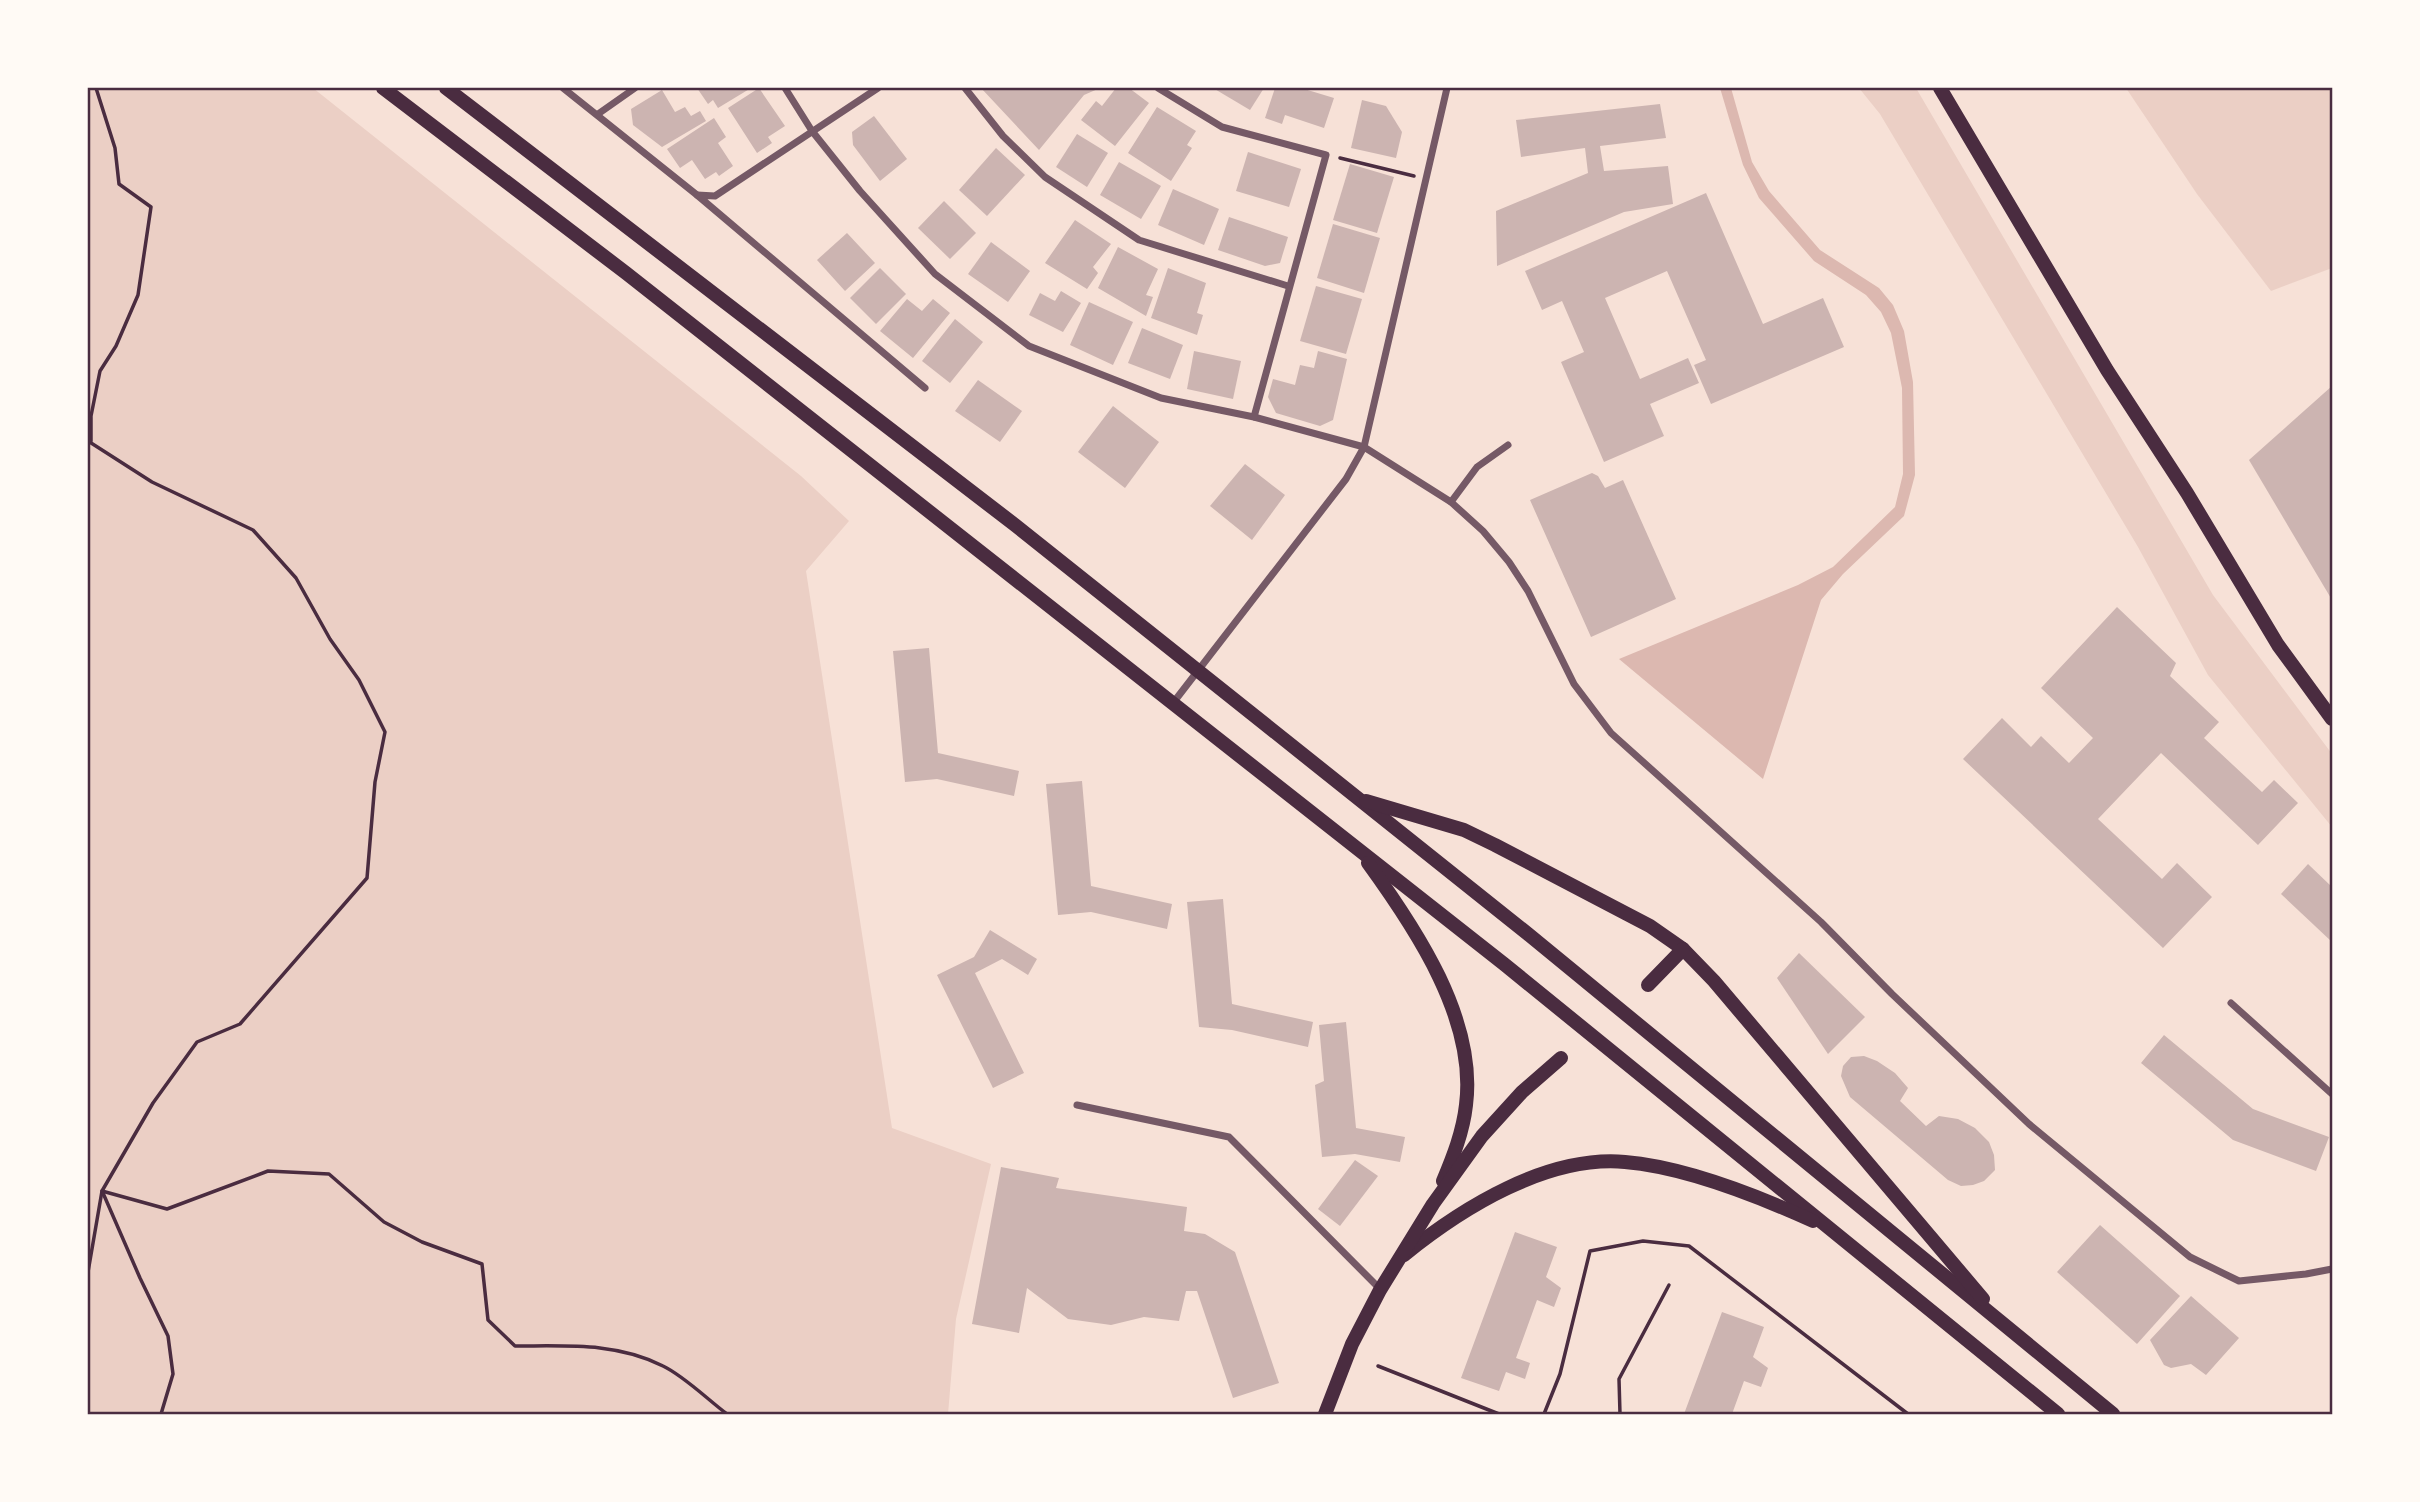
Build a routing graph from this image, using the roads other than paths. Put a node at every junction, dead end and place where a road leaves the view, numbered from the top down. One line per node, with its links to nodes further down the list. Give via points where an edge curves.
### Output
1 (383, 88): 21 (main road)
2 (446, 88): 20 (main road)
3 (563, 88): 11 (street)
4 (635, 88): 11 (street)
5 (785, 88): 12 (street)
6 (877, 88): 12 (street)
7 (965, 88): 14 (street, via 1003,136 1045,177 1139,240)
8 (1158, 88): 14 (street, via 1222,127 1326,155)
9 (1447, 88): 18 (street)
10 (1940, 88): 22 (main road, via 2107,370 2220,545 2278,645)
11 (598, 114): 13 (street)
12 (812, 131): 13 (street, via 715,196); 16 (street, via 935,274 1029,346 1161,398)
13 (697, 195): 15 (street)
14 (1289, 286): 16 (street)
15 (925, 388)
16 (1254, 417): 18 (street)
17 (1508, 445): 19 (street, via 1477,467)
18 (1364, 447): 19 (street); 20 (street, via 1346,479)
19 (1451, 502): 34 (street, via 1509,562 1574,684 1611,733 1821,922 2029,1124 2190,1257 2239,1281)
20 (1199, 671): 21 (street); 23 (main road)
21 (1173, 703): 24 (main road)
22 (2333, 719)
23 (1358, 798): 25 (main road, via 1464,830 1650,926); 36 (main road)
24 (1357, 848): 31 (main road, via 1424,950 1465,1051 1466,1105 1460,1135); 32 (main road)
25 (1683, 949): 26 (main road); 36 (main road)
26 (1648, 985)
27 (2231, 1003): 29 (street)
28 (1561, 1058): 31 (main road, via 1482,1136)
29 (2333, 1094)
30 (1077, 1105): 35 (street, via 1229,1137)
31 (1433, 1204): 33 (main road)
32 (1832, 1229): 33 (main road, via 1730,1188 1624,1161 1580,1164 1503,1190 1452,1219); 38 (main road)
33 (1404, 1255): 35 (main road)
34 (2333, 1269)
35 (1380, 1290): 37 (main road, via 1352,1344)
36 (2011, 1331): 39 (main road)
37 (1325, 1415)
38 (2058, 1415)
39 (2113, 1415)

